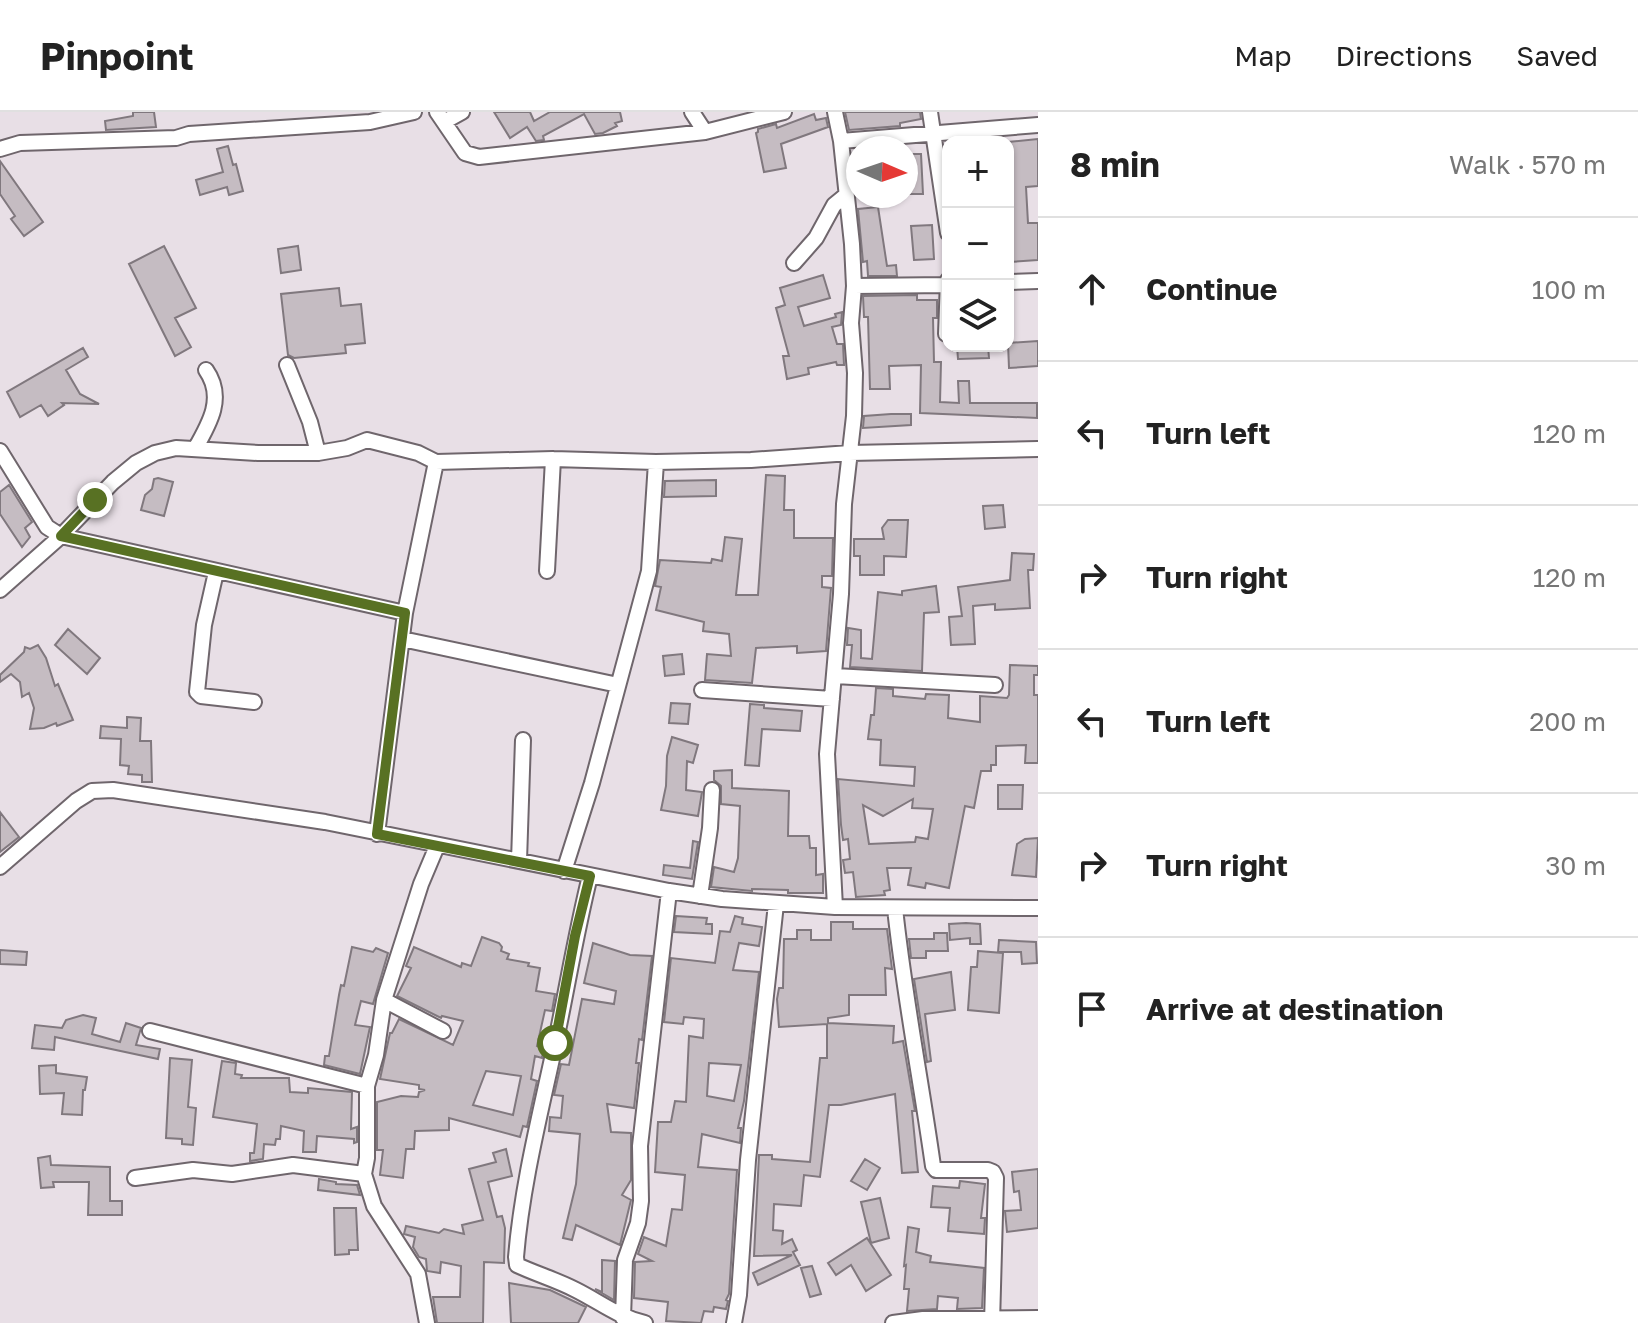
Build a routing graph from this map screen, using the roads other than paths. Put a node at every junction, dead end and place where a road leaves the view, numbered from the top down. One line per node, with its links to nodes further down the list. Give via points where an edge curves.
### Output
1 (414, 112): 12 (street, via 370,122 176,138 20,143)
2 (462, 112): 7 (street)
3 (692, 112): 9 (street)
4 (784, 112): 9 (street)
5 (835, 112): 11 (street)
6 (930, 112): 10 (street)
7 (441, 117): 9 (street, via 465,153 479,157)
8 (1038, 125): 10 (street)
9 (705, 132)
10 (935, 133): 11 (street); 14 (street)
11 (841, 141): 13 (street)
12 (0, 149)
13 (845, 196): 15 (street); 19 (street)
14 (945, 208)
15 (794, 263)
16 (1038, 281): 17 (street)
17 (1014, 282)
18 (942, 283): 19 (street)
19 (854, 286): 26 (street)
20 (287, 365): 25 (street)
21 (206, 370): 22 (street, via 217,400)
22 (195, 449): 25 (street); 30 (street, via 176,448 136,463)
23 (1038, 449): 26 (street)
24 (0, 451): 30 (street, via 47,527)
25 (318, 453): 28 (street, via 367,440)
26 (850, 453): 29 (street); 36 (street)
27 (553, 459): 28 (street); 29 (street); 31 (street)
28 (436, 462): 34 (street)
29 (656, 462): 37 (street, via 649,571)
30 (61, 536): 32 (street); 33 (street)
31 (547, 571)
32 (216, 572): 34 (street); 41 (street, via 197,692)
33 (0, 590)
34 (405, 613): 35 (street)
35 (402, 639): 37 (street); 44 (street)
36 (835, 676): 38 (street); 40 (street)
37 (618, 685): 48 (street)
38 (995, 685)
39 (702, 690): 40 (street)
40 (832, 699): 53 (street, via 827,754)
41 (254, 702)
42 (523, 740): 46 (street)
43 (712, 790): 51 (street)
44 (377, 834): 45 (street); 47 (street, via 134,791 92,791)
45 (437, 846): 46 (street); 56 (street)
46 (519, 861): 48 (street)
47 (0, 867)
48 (564, 871): 49 (street)
49 (590, 876): 50 (street); 62 (street, via 523,1189 516,1257 517,1265 577,1290)
50 (669, 891): 51 (street); 62 (street, via 640,1146 641,1201 625,1260)
51 (700, 896): 52 (street)
52 (776, 904): 53 (street); 67 (street)
53 (835, 907): 54 (street)
54 (895, 908): 55 (street); 64 (street, via 907,1017 933,1166 988,1170 996,1178)
55 (1038, 908)
56 (384, 1000): 58 (street); 59 (street)
57 (150, 1031): 59 (street)
58 (443, 1031)
59 (367, 1086): 60 (street)
60 (364, 1174): 61 (street, via 293,1165); 65 (street, via 374,1206 418,1274)
61 (135, 1178)
62 (623, 1318): 66 (street)
63 (1038, 1318): 64 (street)
64 (991, 1321): 68 (street)
65 (427, 1323)
66 (645, 1323)
67 (734, 1323)
68 (893, 1323)

